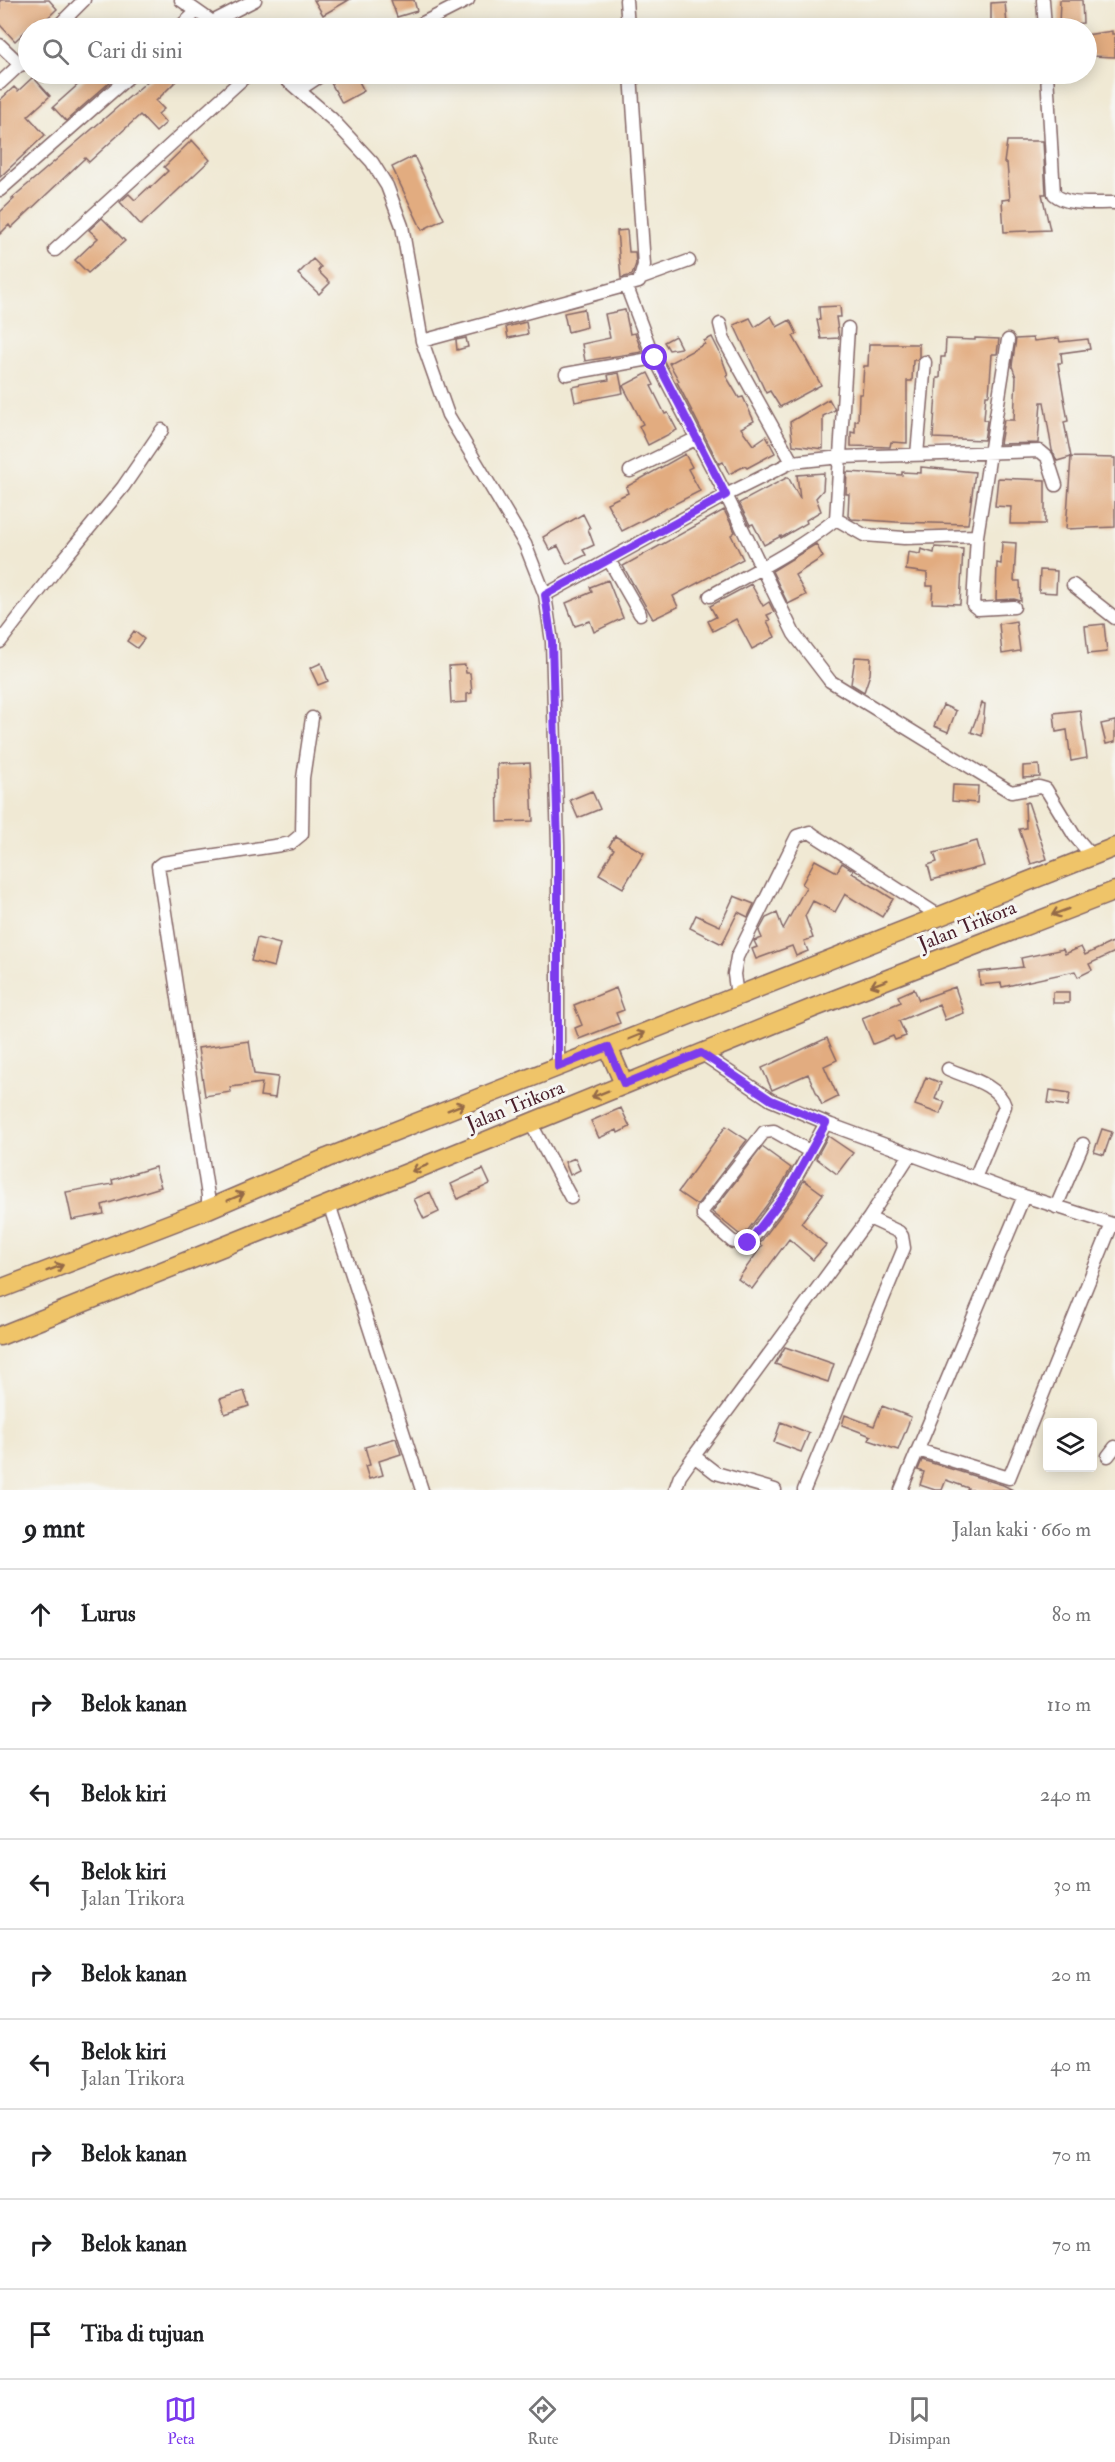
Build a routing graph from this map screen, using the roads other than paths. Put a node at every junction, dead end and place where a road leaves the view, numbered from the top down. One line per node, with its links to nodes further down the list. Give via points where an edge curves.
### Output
1 (181, 0): 7 (street)
2 (255, 0): 11 (street)
3 (468, 0): 12 (street)
4 (626, 0): 13 (street)
5 (1043, 0): 14 (street)
6 (81, 1): 8 (street)
7 (196, 12): 9 (street); 10 (street)
8 (65, 18)
9 (190, 18)
10 (206, 18)
11 (228, 18)
12 (433, 18)
13 (627, 18)
14 (1044, 18)
15 (0, 45): 16 (street)
16 (18, 57)
17 (18, 67): 18 (street)
18 (0, 83)
19 (121, 84): 26 (street)
20 (237, 84): 28 (street)
21 (291, 84): 25 (street)
22 (307, 84): 25 (street)
23 (632, 84): 30 (street)
24 (1048, 84): 27 (street, via 1054,194 1060,200)
25 (298, 90): 35 (street, via 332,119 387,186 402,226)
26 (0, 190)
27 (1115, 203)
28 (55, 250)
29 (689, 261): 30 (street)
30 (642, 278): 31 (street)
31 (626, 285): 35 (street); 36 (street)
32 (720, 324): 44 (street, via 724,340)
33 (848, 328): 43 (street)
34 (1008, 340): 41 (street)
35 (422, 341): 53 (street, via 448,415 525,544)
36 (655, 358): 38 (street); 40 (street)
37 (925, 362): 42 (street)
38 (566, 374)
39 (162, 430): 58 (street, via 123,487)
40 (697, 438): 45 (street); 47 (street)
41 (991, 452): 42 (street); 46 (street, via 1040,451 1047,457); 49 (street)
42 (917, 455): 43 (street)
43 (841, 457): 44 (street); 48 (street)
44 (792, 462): 47 (street)
45 (630, 471)
46 (1056, 485)
47 (726, 495): 50 (street); 51 (street)
48 (836, 519): 49 (street, via 864,535); 51 (street)
49 (977, 536): 55 (street, via 973,605 978,609)
50 (609, 560): 53 (street); 56 (street)
51 (762, 567): 54 (street); 61 (street, via 794,634 830,681 1011,792 1046,789)
52 (1072, 585): 57 (street)
53 (545, 595): 67 (street, via 552,642 558,845)
54 (710, 596)
55 (1014, 607)
56 (640, 614)
57 (1115, 618)
58 (0, 642)
59 (312, 718): 80 (street, via 303,778 302,834 297,839 281,846 158,866)
60 (1115, 847): 61 (main road, Jalan Trikora)
61 (1092, 856): 63 (main road, Jalan Trikora)
62 (1115, 891): 66 (main road, Jalan Trikora, one-way to 66)
63 (941, 917): 64 (main road, Jalan Trikora); 64 (street, via 814,835 803,833 797,836 737,957)
64 (737, 996): 65 (main road, Jalan Trikora, one-way to 64)
65 (608, 1047): 67 (main road, Jalan Trikora); 69 (main road)
66 (701, 1053): 69 (main road, Jalan Trikora); 71 (street, via 771,1100)
67 (558, 1067): 80 (main road, Jalan Trikora, one-way to 67)
68 (948, 1069): 75 (street, via 996,1091 1005,1106)
69 (624, 1084): 70 (main road, Jalan Trikora, one-way to 70)
70 (530, 1122): 77 (street); 78 (main road, Jalan Trikora, one-way to 78)
71 (826, 1123): 73 (street); 74 (street)
72 (1083, 1144): 79 (street)
73 (809, 1151): 73 (street, via 788,1191 748,1243 733,1242 704,1216 703,1210 765,1132 774,1131)
74 (909, 1156): 75 (street); 81 (street)
75 (975, 1178): 76 (street)
76 (1024, 1196): 79 (street); 85 (street)
77 (571, 1198)
78 (329, 1204): 84 (main road, Jalan Trikora); 87 (street)
79 (1056, 1207): 82 (street)
80 (208, 1209): 83 (main road, Jalan Trikora, one-way to 80)
81 (869, 1218): 86 (street); 90 (street, via 899,1232 904,1248)
82 (1114, 1224): 85 (street, via 1009,1478)
83 (0, 1289)
84 (0, 1336)
85 (918, 1450): 91 (street)
86 (694, 1455): 88 (street); 89 (street, via 716,1473)
87 (422, 1490)
88 (675, 1490)
89 (775, 1490)
90 (804, 1490)
91 (901, 1490)

